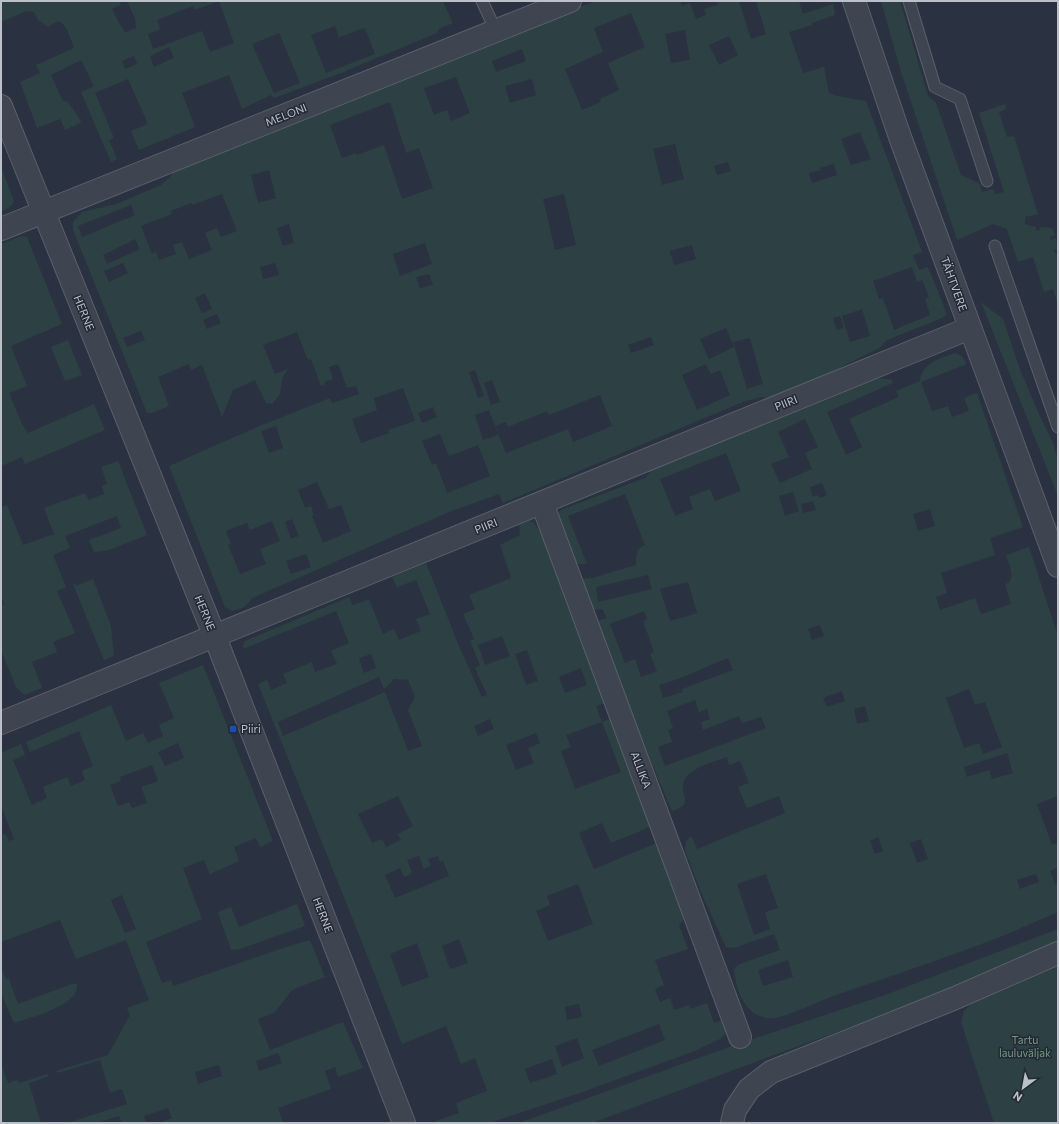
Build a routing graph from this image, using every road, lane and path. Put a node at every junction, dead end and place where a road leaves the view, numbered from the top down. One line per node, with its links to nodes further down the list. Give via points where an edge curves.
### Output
1 (482, 1): 5 (lane)
2 (570, 1): 5 (street, MELONI)
3 (854, 1): 11 (street, TÄHTVERE, via 900,137)
4 (909, 1): 7 (lane, via 935,87 960,99)
5 (496, 31): 8 (street, MELONI)
6 (1, 106): 8 (street, HERNE)
7 (987, 180)
8 (44, 212): 9 (street, MELONI); 15 (street, HERNE)
9 (1, 229)
10 (995, 246): 12 (lane)
11 (970, 328): 13 (street, PIIRI); 14 (street, TÄHTVERE)
12 (1058, 427)
13 (542, 503): 15 (street, PIIRI); 18 (street, ALLIKA)
14 (1058, 566)
15 (215, 637): 16 (street, PIIRI); 19 (street, HERNE)
16 (1, 723)
17 (1058, 953): 20 (street, via 953,999 771,1072 749,1089 735,1110)
18 (740, 1037)
19 (404, 1123)
20 (732, 1123)

